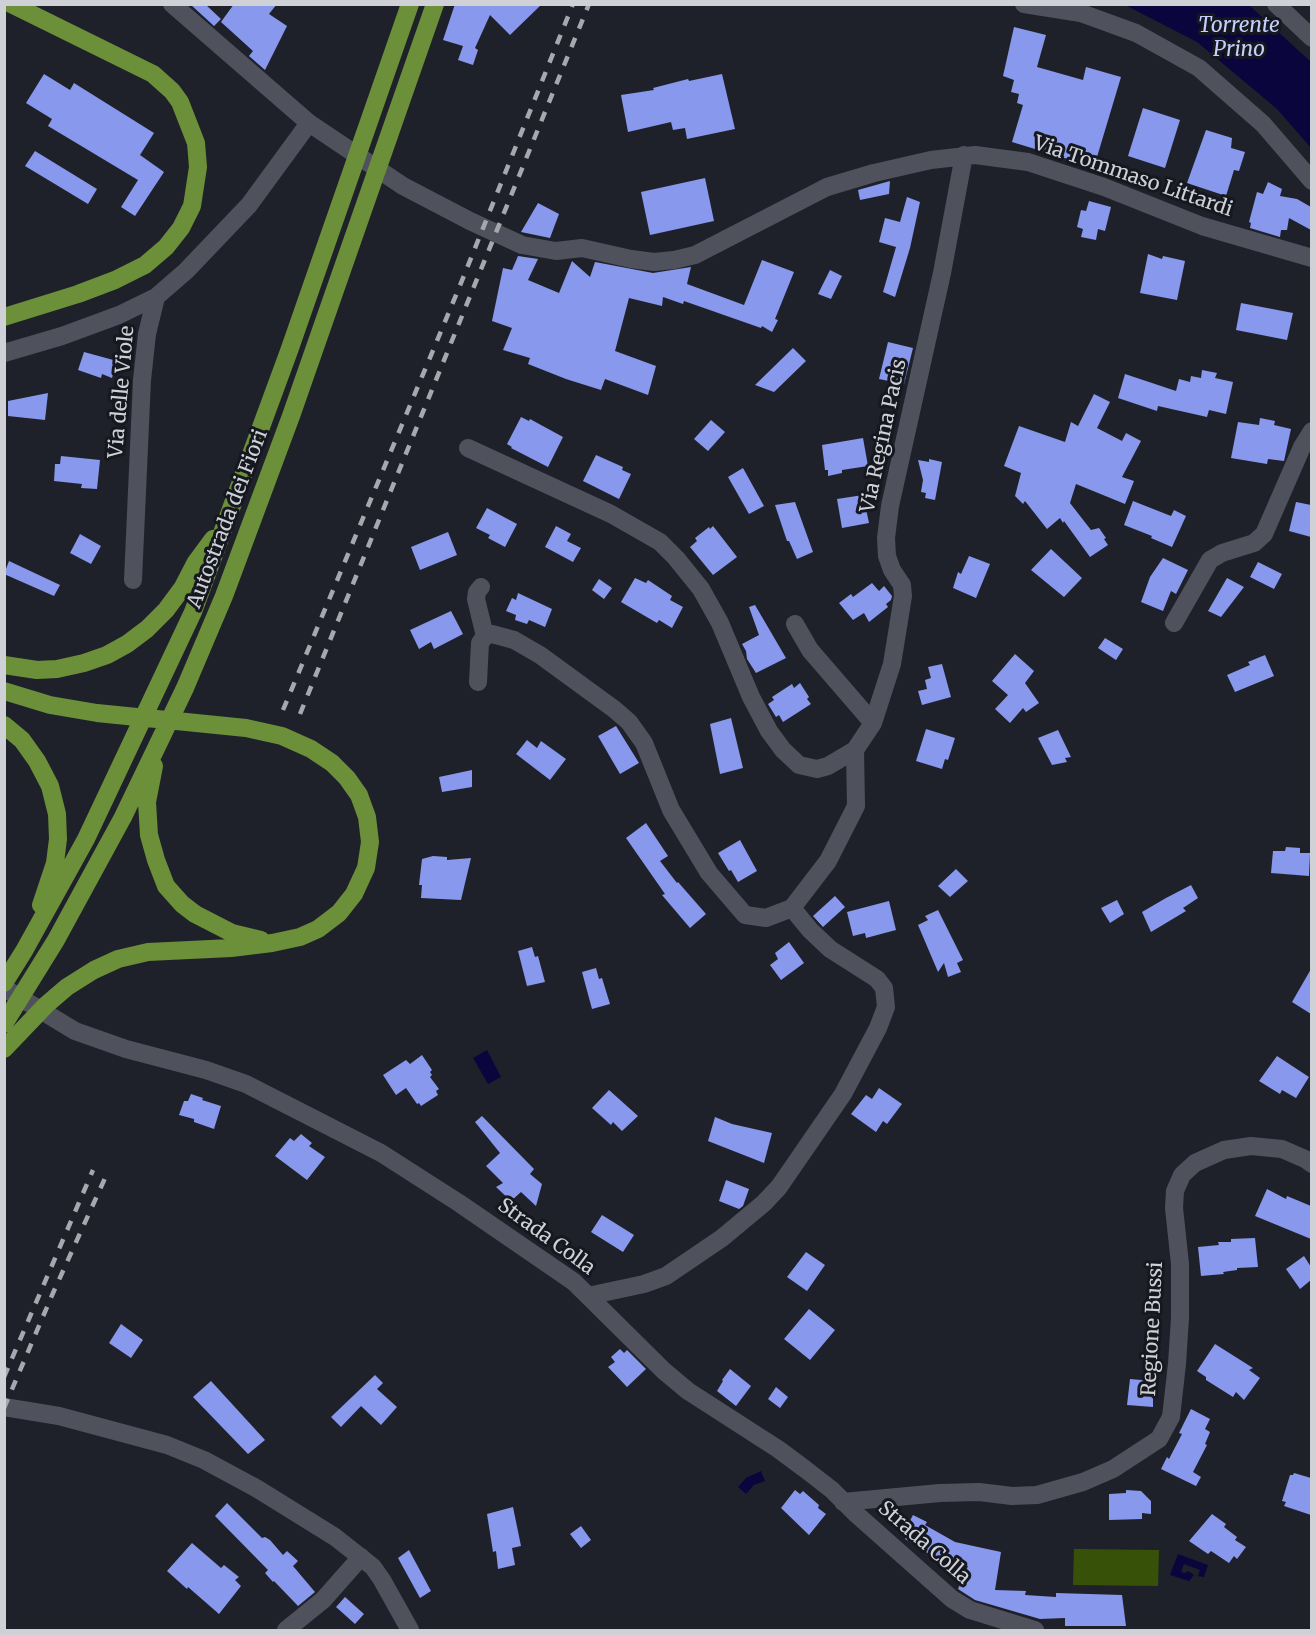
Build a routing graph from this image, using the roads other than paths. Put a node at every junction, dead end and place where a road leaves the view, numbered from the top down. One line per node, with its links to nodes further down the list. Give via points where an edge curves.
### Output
1 (11, 4): 13 (highway, via 153,74 172,91 185,112 196,143 198,167 192,206 181,228 145,265 78,294)
2 (172, 4): 8 (street, Via Tommaso Littardi)
3 (410, 4): 17 (highway, Autostrada dei Fiori)
4 (435, 4): 28 (highway, Autostrada dei Fiori, via 254,518 189,678)
5 (1024, 4): 10 (street, via 1081,14 1136,33 1200,68 1263,124)
6 (1276, 5): 7 (street)
7 (1311, 38)
8 (309, 123): 9 (street, Via Tommaso Littardi, via 403,186 522,245 556,251 582,248 654,262 694,255 827,187); 12 (street, via 249,205)
9 (964, 155): 11 (street, Via Tommaso Littardi, via 1028,162 1202,226); 26 (street, Via Regina Pacis, via 890,506 887,556 902,585 903,596 892,664)
10 (1311, 181)
11 (1311, 258)
12 (156, 297): 14 (street, Via delle Viole, via 62,336); 18 (street, Via delle Viole, via 142,380)
13 (4, 317)
14 (4, 353)
15 (1311, 431): 20 (street, via 1264,534 1254,543 1210,560)
16 (468, 448): 29 (street, Via Regina Pacis, via 611,514 660,542 701,589 769,731 799,765 817,769)
17 (228, 518): 23 (highway, via 166,610 127,644 107,656 57,669); 32 (highway, Autostrada dei Fiori, via 193,612 127,755)
18 (133, 580)
19 (481, 587): 22 (street, via 476,599)
20 (1174, 622)
21 (795, 624): 26 (street, via 810,650)
22 (485, 636): 24 (street, via 480,643); 30 (street, via 514,640 540,655 629,722 644,742 671,810 693,848 745,915 766,918)
23 (5, 665)
24 (478, 682)
25 (4, 691): 31 (highway, via 50,705 97,713 246,728 282,736 311,748 332,763 359,795 367,817 370,842 366,868 354,894 339,913 300,937)
26 (873, 723): 29 (street, Via Regina Pacis)
27 (4, 725): 32 (highway, via 22,740 37,761 50,786 57,814 55,863)
28 (159, 739): 31 (highway, via 147,802 149,836 166,886 182,904 216,926); 35 (highway, Autostrada dei Fiori, via 97,867)
29 (855, 750): 30 (street, via 856,806 828,861)
30 (792, 908): 38 (street, via 830,949 877,979 884,988 886,1007 878,1028 843,1094 764,1203 666,1276)
31 (272, 943): 36 (highway, via 148,952 118,959 67,987)
32 (24, 951): 33 (highway, Autostrada dei Fiori)
33 (4, 983)
34 (4, 988): 38 (street, Strada Colla, via 75,1031 226,1077 381,1153 574,1282)
35 (4, 1024)
36 (4, 1048)
37 (1311, 1164): 40 (street, Regione Bussi, via 1282,1149 1251,1146 1224,1149 1195,1162 1182,1175 1175,1191 1174,1208 1180,1264 1177,1364 1171,1417 1159,1439 1113,1469 1037,1495 940,1492)
38 (588, 1296): 40 (street, Strada Colla, via 688,1391 778,1449)
39 (4, 1407): 41 (street, via 59,1416 167,1445 204,1460 256,1488)
40 (843, 1502): 44 (street, Strada Colla, via 952,1599 970,1610)
41 (361, 1557): 42 (street, via 323,1600); 43 (street, via 382,1580)
42 (286, 1630)
43 (410, 1630)
44 (1035, 1630)

